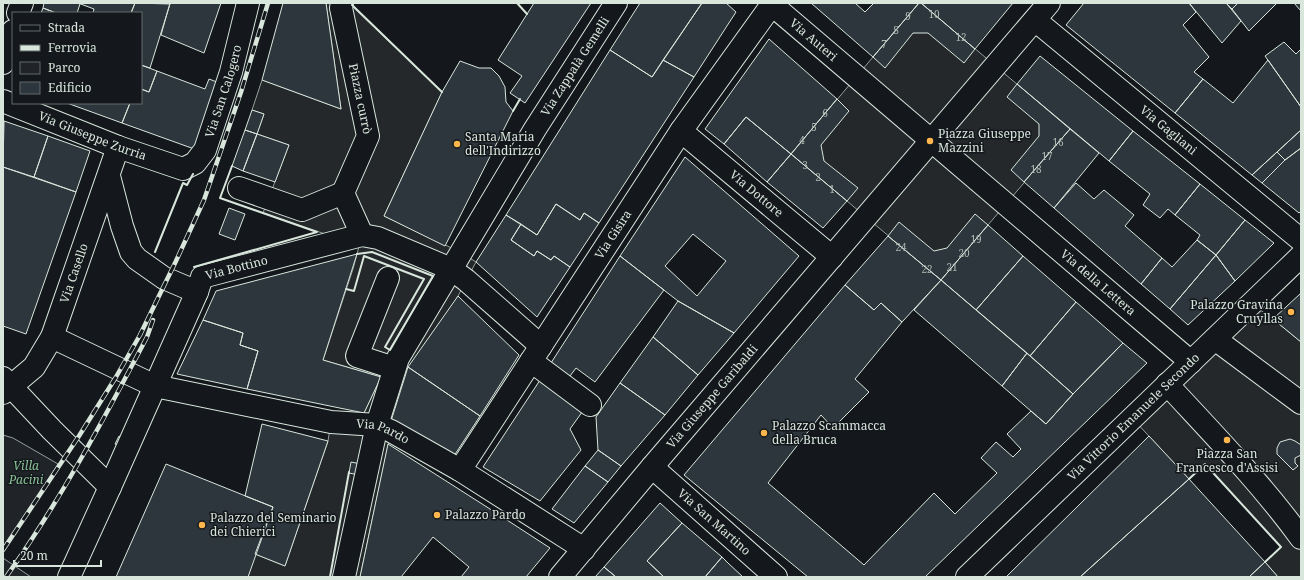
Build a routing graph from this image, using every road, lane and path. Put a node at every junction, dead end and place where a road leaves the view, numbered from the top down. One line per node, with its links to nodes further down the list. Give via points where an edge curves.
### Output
1 (248, 3): 13 (street, Via San Calogero, via 231,72 205,150 195,163)
2 (342, 3): 16 (street, Piazza currò, via 368,136)
3 (616, 3): 21 (street, Via Zappalà Gemelli, via 536,129)
4 (772, 3): 10 (street, Via Gisira); 11 (street, Via Auteri)
5 (1049, 3): 6 (street)
6 (1035, 20): 11 (street, Via Giuseppe Garibaldi); 18 (street, Via Gagliani)
7 (12, 34): 8 (street)
8 (3, 63)
9 (3, 101): 12 (street, Via Giuseppe Zurria)
10 (681, 131): 20 (street, Via Dottore); 26 (street, Via Gisira)
11 (931, 141): 20 (street, Via Giuseppe Garibaldi); 27 (street, Via della Lettera)
12 (118, 147): 13 (street, Via Giuseppe Zurria); 14 (street, Via Casello)
13 (183, 169)
14 (109, 176): 23 (street, via 131,252 164,278); 24 (street, Via Casello)
15 (239, 188): 16 (street, via 302,210)
16 (343, 193): 17 (street)
17 (362, 235): 21 (street, via 378,238); 23 (street, Via Bottino, via 202,277)
18 (1301, 240)
19 (1301, 256): 25 (street, Via Vittorio Emanuele Secondo)
20 (832, 257): 35 (street, Via Giuseppe Garibaldi)
21 (459, 267): 26 (street); 28 (street, Via Zappalà Gemelli, via 398,358)
22 (388, 278): 28 (street, via 357,356)
23 (197, 292): 31 (street, Via Bottino)
24 (52, 337): 30 (street, Via Casello, via 34,367); 31 (street, Via Pardo)
25 (1215, 339): 27 (street, Via Vittorio Emanuele Secondo); 32 (street)
26 (536, 353): 33 (street); 36 (street, Via Gisira)
27 (1191, 362): 29 (street, Via Vittorio Emanuele Secondo)
28 (394, 368): 34 (street, Via Zappalà Gemelli)
29 (1167, 384): 38 (street, via 1248,472); 44 (street, Via Vittorio Emanuele Secondo)
30 (6, 386): 37 (street)
31 (155, 386): 34 (street, Via Pardo, via 331,422); 37 (street, Via Bottino)
32 (1301, 403)
33 (590, 405)
34 (377, 425): 36 (street, Via Pardo); 41 (street, Via Zappalà Gemelli)
35 (652, 467): 39 (street, Via Giuseppe Garibaldi); 43 (street, Via San Martino)
36 (460, 470): 39 (street, Via Pardo)
37 (110, 487): 40 (street, Via Bottino)
38 (1301, 538)
39 (584, 549): 42 (street, Via Giuseppe Garibaldi)
40 (68, 577)
41 (344, 577)
42 (560, 577)
43 (776, 577)
44 (967, 577)

